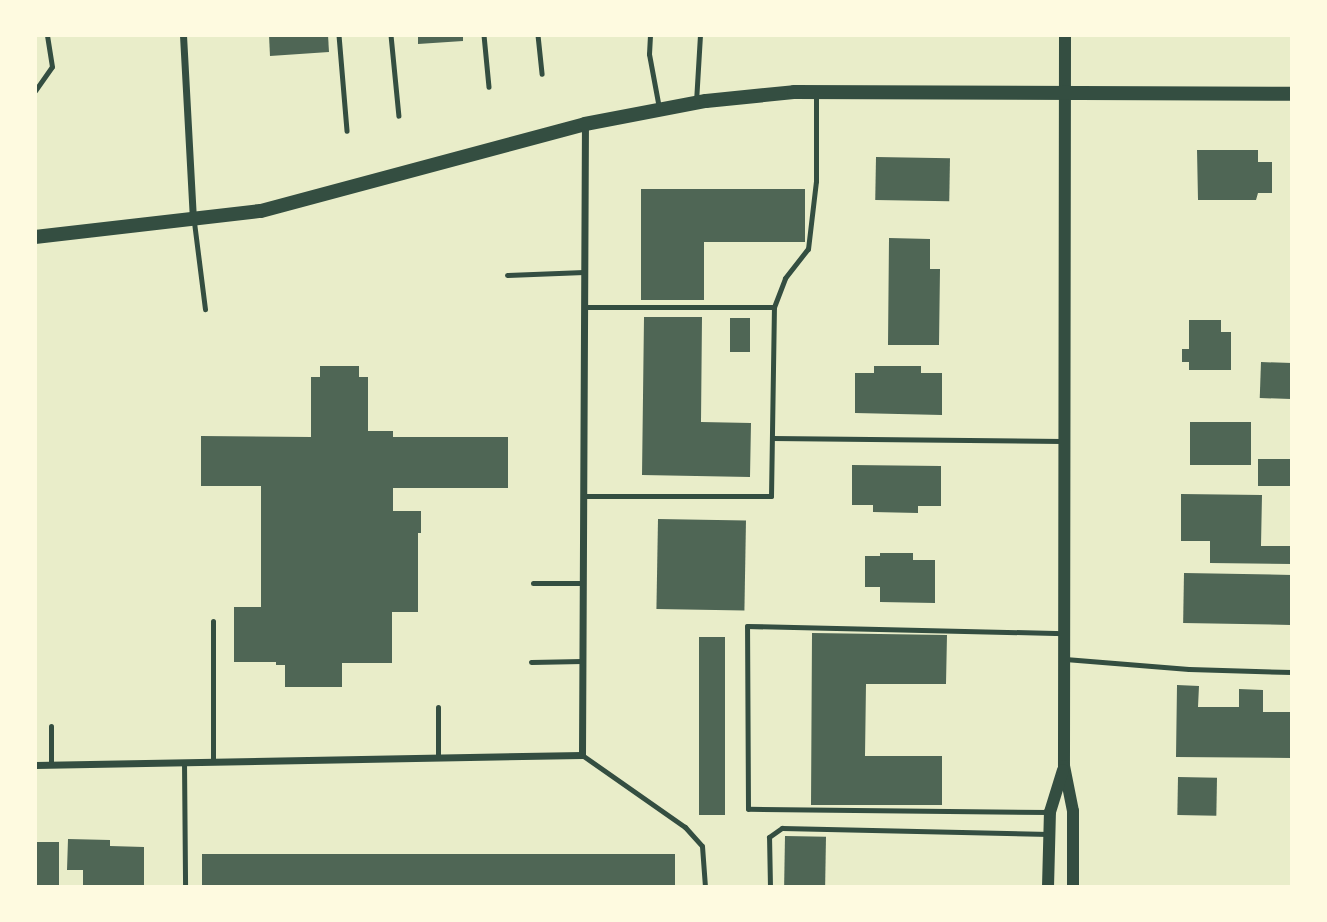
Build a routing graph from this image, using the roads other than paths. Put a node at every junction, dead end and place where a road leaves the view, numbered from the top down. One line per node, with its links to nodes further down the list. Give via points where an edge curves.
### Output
1 (183, 35): 11 (street)
2 (650, 35): 9 (lane)
3 (701, 35): 8 (lane)
4 (1065, 35): 5 (street)
5 (1064, 91): 6 (main road); 7 (main road); 19 (street)
6 (816, 92): 8 (main road); 16 (lane, via 816,181 808,249 785,278)
7 (1292, 94)
8 (696, 103): 9 (main road)
9 (659, 110): 10 (main road)
10 (585, 124): 11 (main road, via 261,211); 13 (street)
11 (193, 217): 12 (main road); 17 (lane)
12 (35, 237)
13 (584, 272): 14 (lane); 15 (street)
14 (507, 275)
15 (584, 307): 16 (lane); 20 (street)
16 (774, 307): 18 (lane)
17 (205, 309)
18 (772, 438): 19 (lane); 20 (lane, via 771,496)
19 (1066, 441): 24 (street)
20 (583, 496): 22 (street)
21 (533, 583): 22 (lane)
22 (583, 583): 26 (street)
23 (213, 621): 34 (lane)
24 (1065, 634): 25 (street); 38 (lane, via 747,626 748,809)
25 (1065, 659): 28 (lane); 37 (street)
26 (582, 661): 27 (lane); 31 (street)
27 (531, 662)
28 (1292, 672)
29 (438, 707): 32 (lane)
30 (51, 726): 35 (lane)
31 (582, 755): 32 (street); 41 (lane, via 685,827 702,846)
32 (438, 758): 34 (street)
33 (184, 762): 34 (street); 35 (street); 40 (lane)
34 (213, 762)
35 (51, 764): 36 (street)
36 (35, 765)
37 (1064, 766): 38 (street); 44 (street, via 1073,811)
38 (1050, 812): 39 (street)
39 (1049, 834): 42 (lane, via 782,828 769,837); 43 (street)
40 (185, 887)
41 (705, 887)
42 (770, 887)
43 (1048, 887)
44 (1073, 887)

